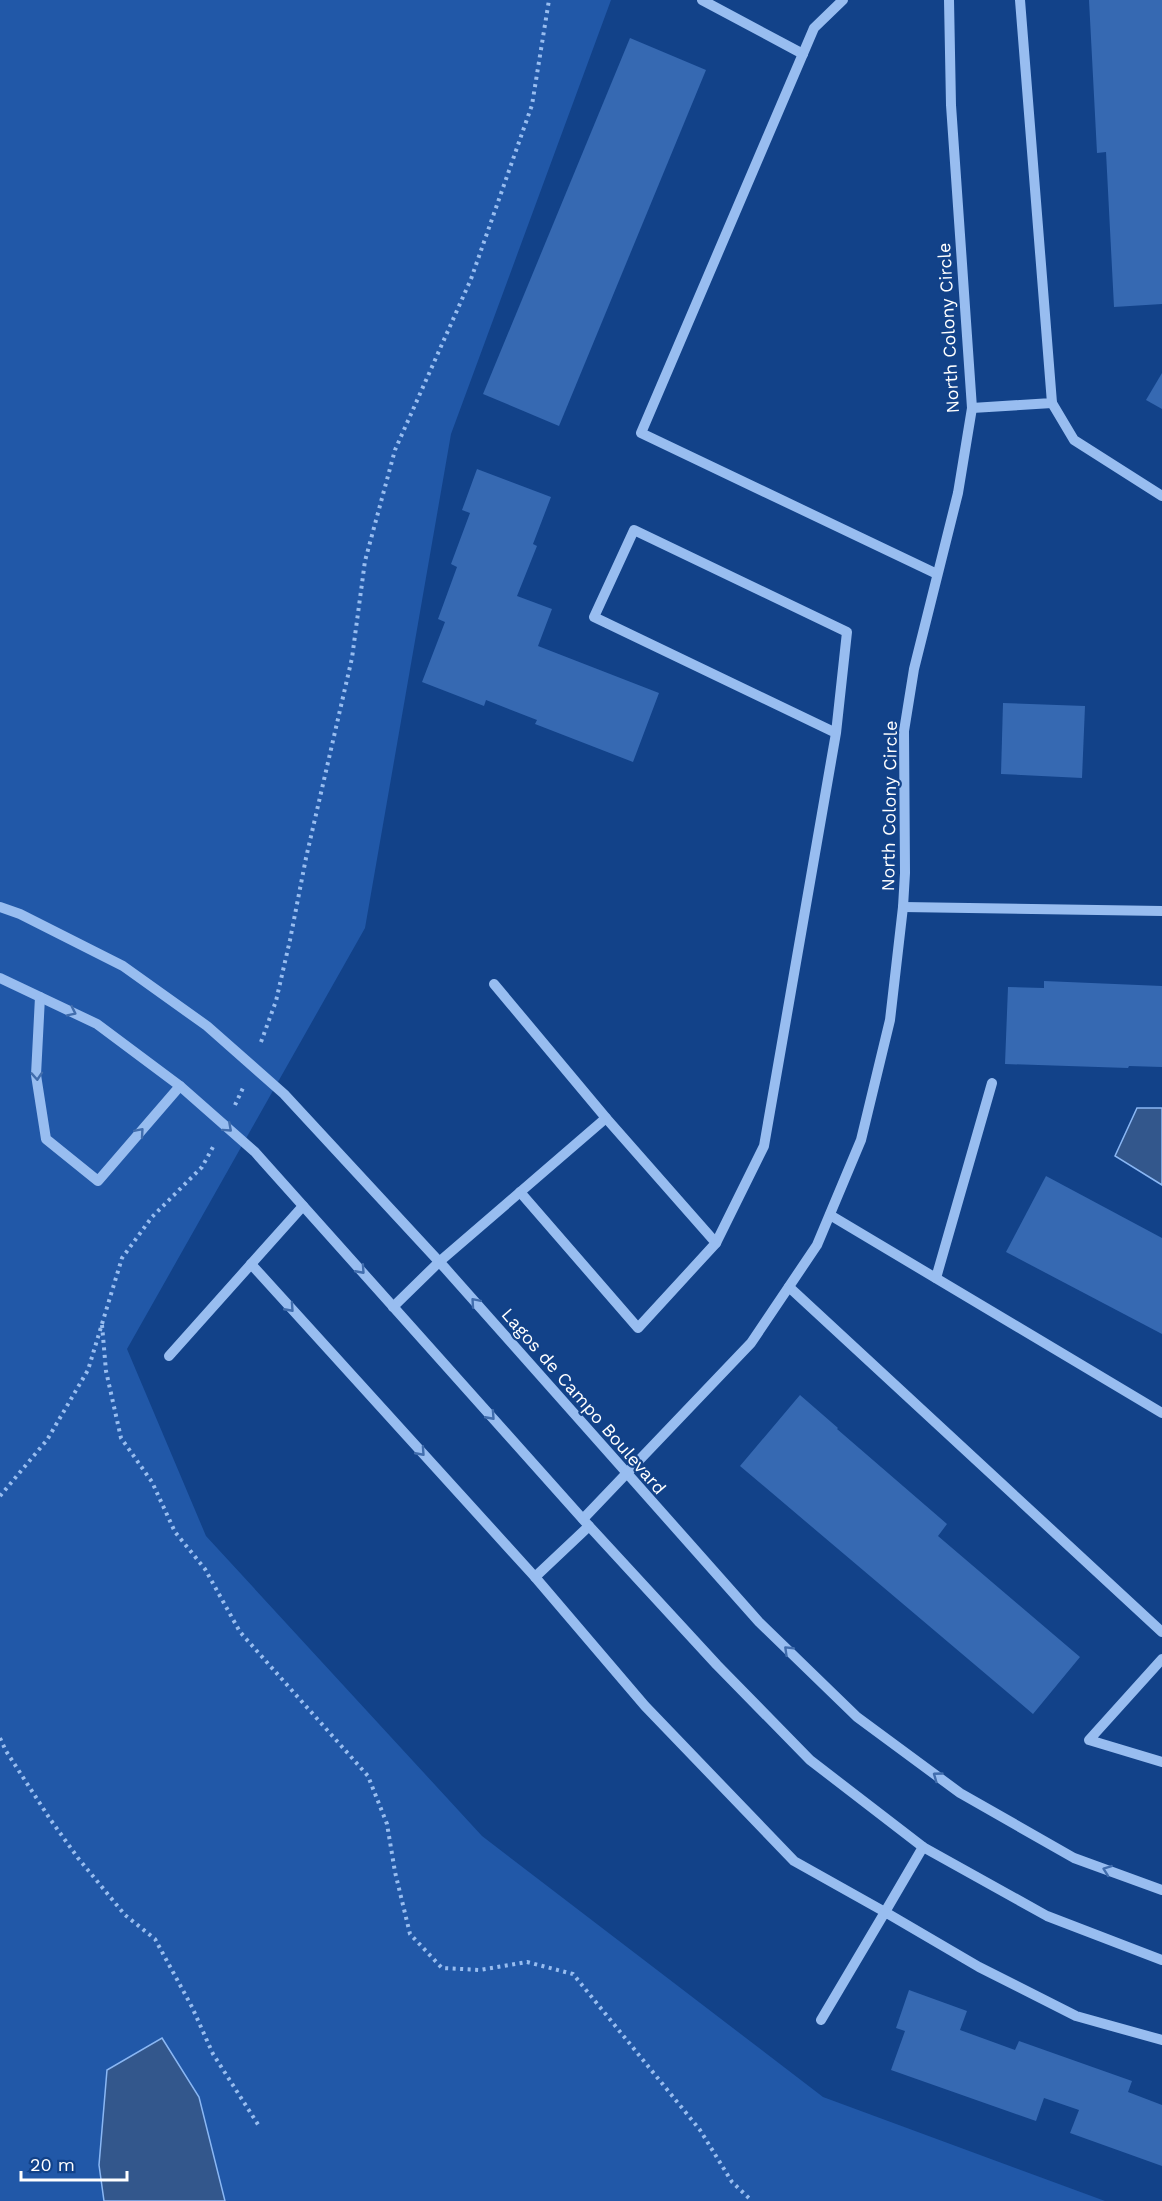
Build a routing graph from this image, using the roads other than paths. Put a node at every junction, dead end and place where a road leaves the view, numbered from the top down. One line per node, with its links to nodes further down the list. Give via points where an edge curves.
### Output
1 (702, 0): 5 (street)
2 (843, 0): 5 (street, via 814,28)
3 (949, 0): 7 (street, North Colony Circle, via 951,105)
4 (1020, 0): 6 (street)
5 (802, 54): 9 (street, via 641,433)
6 (1052, 404): 7 (street); 8 (street, via 1074,440)
7 (972, 408): 9 (street, North Colony Circle, via 958,493)
8 (1162, 496)
9 (937, 574): 12 (street, North Colony Circle, via 904,731)
10 (836, 732): 10 (street, via 594,617 634,530 847,632); 23 (street, via 764,1146)
11 (0, 907): 24 (street, Lagos de Campo Boulevard, via 123,966 207,1026 284,1094)
12 (903, 907): 13 (street); 22 (street, North Colony Circle, via 890,1020 861,1140)
13 (1162, 911)
14 (0, 978): 16 (street)
15 (494, 984): 19 (street)
16 (40, 997): 18 (street, one-way to 18, via 97,1024); 18 (street, one-way to 18, via 36,1075 46,1139 98,1182)
17 (992, 1083): 26 (street)
18 (180, 1086): 21 (street, one-way to 21, via 255,1152)
19 (606, 1118): 20 (street); 23 (street)
20 (520, 1192): 23 (street, via 638,1329); 24 (street)
21 (303, 1206): 25 (street); 28 (street, one-way to 28)
22 (830, 1215): 26 (street); 27 (street, North Colony Circle, via 817,1245)
23 (716, 1243)
24 (439, 1262): 28 (street); 31 (street, Lagos de Campo Boulevard, one-way to 24)
25 (251, 1264): 29 (street); 33 (street, one-way to 33)
26 (936, 1278): 30 (street)
27 (789, 1287): 31 (street, North Colony Circle, via 751,1343); 34 (street)
28 (393, 1307): 32 (street, one-way to 32)
29 (169, 1356)
30 (1162, 1413)
31 (626, 1473): 32 (street, North Colony Circle); 38 (street, Lagos de Campo Boulevard, one-way to 31, via 1074,1857 960,1793 857,1717 759,1622)
32 (586, 1523): 33 (street, North Colony Circle); 37 (street, via 810,1760)
33 (535, 1577): 39 (street, via 645,1706 794,1861)
34 (1162, 1632)
35 (1162, 1659): 36 (street, via 1089,1740)
36 (1162, 1762)
37 (924, 1848): 39 (street); 40 (street, via 1047,1916)
38 (1162, 1890)
39 (885, 1912): 41 (street); 42 (street, via 979,1968 1076,2016)
40 (1162, 1960)
41 (821, 2020)
42 (1162, 2040)

